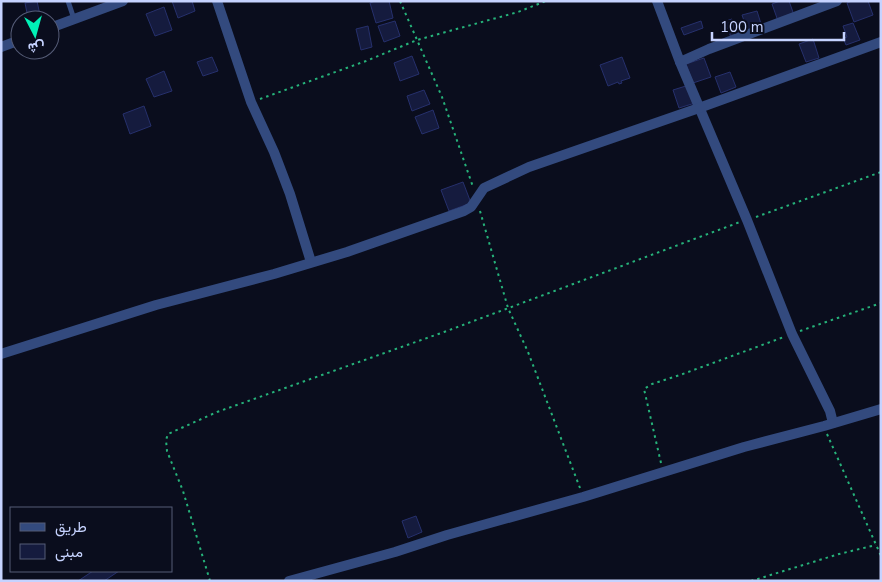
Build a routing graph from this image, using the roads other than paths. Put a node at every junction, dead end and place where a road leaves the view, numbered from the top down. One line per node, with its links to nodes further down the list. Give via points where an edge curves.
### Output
1 (68, 1): 6 (lane)
2 (123, 1): 6 (street)
3 (217, 1): 11 (street, via 251,102 290,194)
4 (658, 1): 9 (street)
5 (837, 1): 9 (street)
6 (74, 20): 7 (street)
7 (60, 25)
8 (881, 42): 10 (street)
9 (680, 62): 10 (street)
10 (699, 108): 11 (street, via 529,167 484,188 471,207 464,210); 14 (street, via 792,334 830,411)
11 (311, 262): 12 (street, via 156,305)
12 (1, 354)
13 (881, 409): 14 (street)
14 (828, 425): 15 (street)
15 (288, 581)

